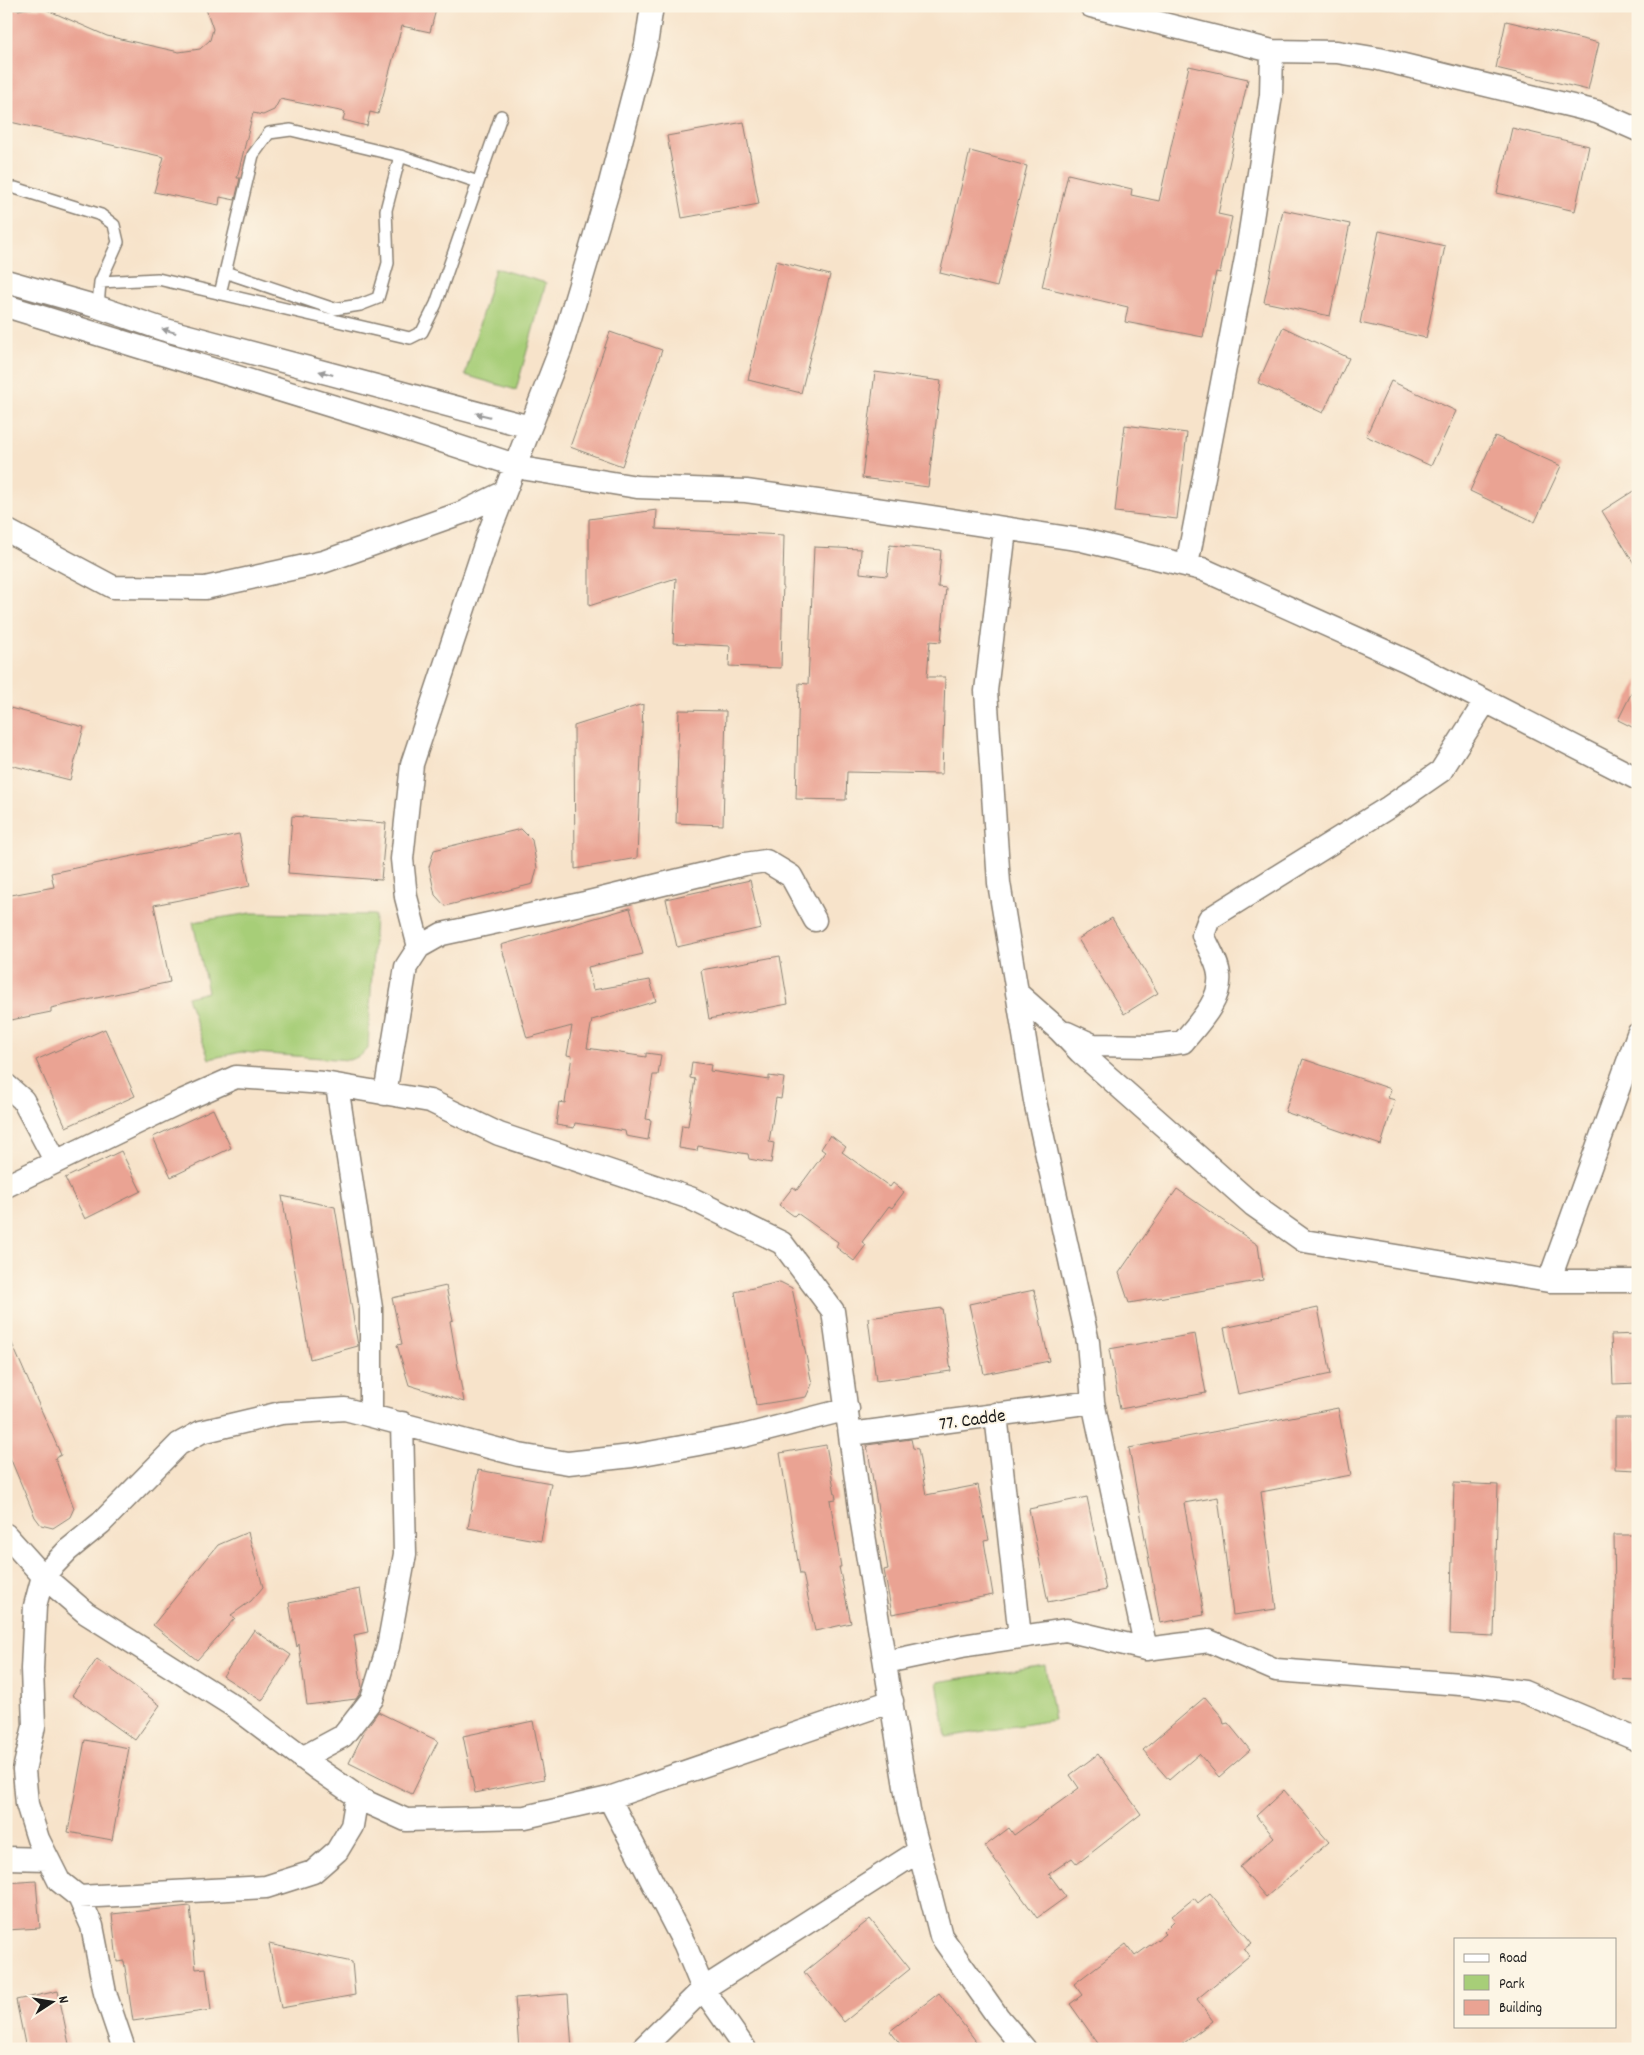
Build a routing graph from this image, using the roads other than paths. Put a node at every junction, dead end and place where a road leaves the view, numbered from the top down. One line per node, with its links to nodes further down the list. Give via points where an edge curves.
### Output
1 (652, 6): 16 (street, via 646,45 608,191 561,348)
2 (1091, 6): 3 (street)
3 (1272, 51): 5 (street, via 1337,52 1379,59 1597,112); 21 (street, via 1271,95 1246,258)
4 (501, 116): 7 (lane)
5 (1638, 130)
6 (400, 156): 7 (lane); 9 (lane, via 291,130 269,133 253,155); 9 (lane, via 386,210 388,263 378,298 334,309)
7 (478, 182): 12 (lane, via 436,304 422,332 410,338)
8 (15, 188): 11 (lane, via 101,215 114,225 118,242)
9 (225, 272): 12 (lane)
10 (6, 281): 14 (street)
11 (100, 282): 12 (lane, via 158,279); 14 (lane)
12 (220, 294)
13 (6, 306): 15 (street)
14 (98, 307): 15 (street); 16 (street, one-way to 14, via 162,329)
15 (90, 331): 17 (street)
16 (530, 427): 17 (street)
17 (516, 465): 18 (street); 20 (street, via 637,487 746,491)
18 (505, 492): 19 (street, via 464,512 323,562 205,588 113,587); 25 (street, via 412,764 402,859 406,897)
19 (6, 530)
20 (1005, 530): 21 (street, via 1082,540); 26 (street, via 986,691 998,883)
21 (1187, 565): 22 (street, via 1407,661)
22 (1485, 702): 23 (street); 27 (street, via 1441,771 1209,920 1203,935 1219,974 1216,995 1202,1020 1183,1042 1151,1046 1093,1045)
23 (1638, 779)
24 (815, 920): 25 (street, via 792,876 766,862 745,864 442,934)
25 (419, 947): 31 (street, via 406,967)
26 (1017, 993): 27 (street); 36 (street, via 1035,1101 1088,1342)
27 (1059, 1030): 34 (street, via 1253,1205 1304,1241)
28 (1638, 1034): 34 (street)
29 (6, 1085): 32 (street, via 23,1100)
30 (337, 1086): 31 (street); 32 (street, via 236,1077); 39 (street, via 371,1308)
31 (385, 1094): 37 (street, via 430,1101 499,1134 690,1198 782,1243 833,1311)
32 (56, 1162): 33 (street)
33 (6, 1186)
34 (1549, 1281): 35 (street)
35 (1638, 1281)
36 (1093, 1402): 38 (street, 77. Cadde); 45 (street)
37 (848, 1409): 40 (street, via 743,1436 632,1456 568,1463 519,1455); 41 (street)
38 (996, 1414): 41 (street, 77. Cadde); 44 (street)
39 (370, 1415): 40 (street); 43 (street, via 345,1409 282,1413 202,1432 179,1444)
40 (402, 1423): 49 (street, via 405,1554 388,1647 372,1698 361,1713 343,1736)
41 (851, 1434): 46 (street, via 862,1523)
42 (6, 1535): 43 (street)
43 (43, 1576): 49 (street, via 86,1614 236,1707); 54 (street, via 35,1606 34,1726 24,1770 26,1804)
44 (1020, 1637): 45 (street, via 1066,1630); 46 (street)
45 (1146, 1649): 48 (street, via 1209,1641 1276,1670 1524,1692)
46 (886, 1662): 47 (street)
47 (892, 1701): 51 (street); 52 (street, via 909,1811)
48 (1638, 1740)
49 (302, 1758): 50 (street)
50 (357, 1796): 51 (street, via 406,1820 525,1817); 55 (street, via 352,1826 337,1851 313,1872 266,1887)
51 (609, 1798): 56 (street, via 685,1945)
52 (919, 1851): 56 (street); 60 (street, via 941,1936 998,2017)
53 (6, 1858): 54 (street)
54 (48, 1859): 55 (street, via 59,1881)
55 (79, 1897): 57 (street, via 92,1926 105,1994)
56 (703, 1989): 58 (street); 59 (street)
57 (124, 2049)
58 (642, 2049)
59 (745, 2049)
60 (1025, 2049)

